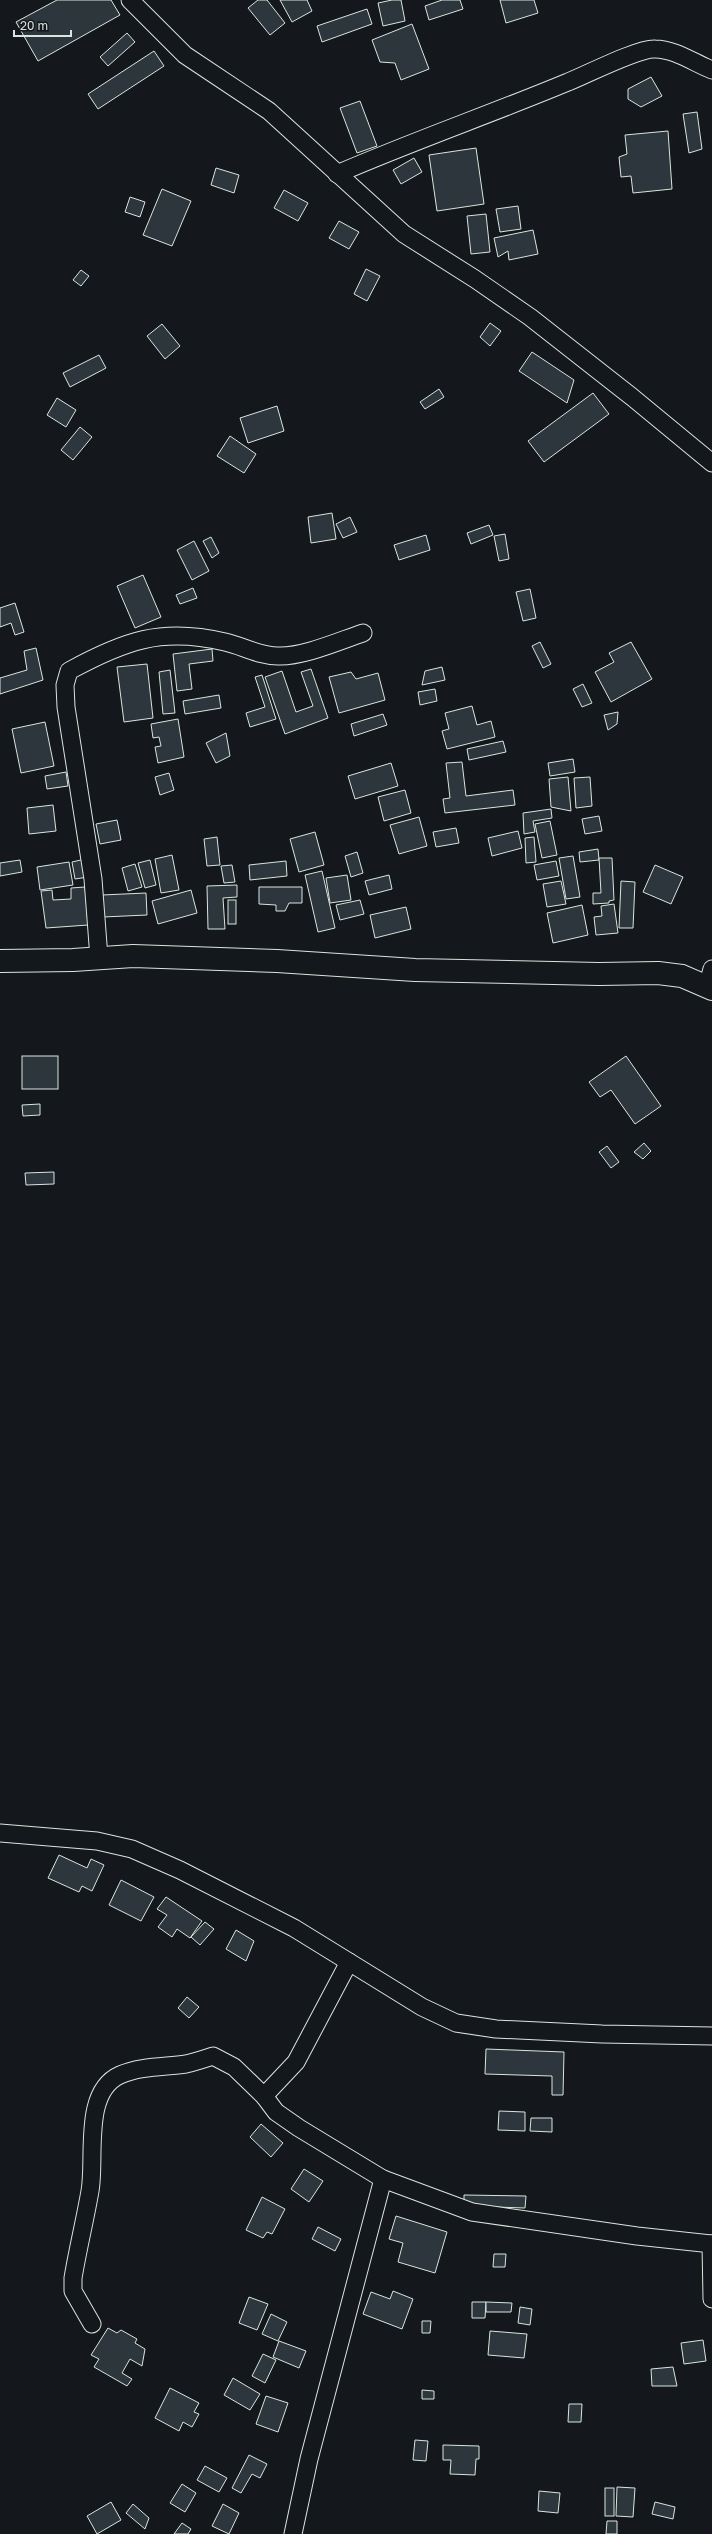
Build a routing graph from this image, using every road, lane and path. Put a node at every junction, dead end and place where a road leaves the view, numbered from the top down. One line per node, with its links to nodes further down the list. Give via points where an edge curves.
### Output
1 (130, 0): 3 (street, via 185,55 269,111)
2 (712, 70): 3 (street, via 675,53 655,48 624,58 485,116 412,142)
3 (337, 174): 4 (street, via 404,234 525,313)
4 (712, 463)
5 (363, 633): 6 (street, via 307,651 279,656 253,652 218,641 183,636 147,637 107,650 69,671 65,685 66,707 92,879)
6 (99, 958): 7 (main road); 8 (main road, via 134,956 277,960 415,970 658,973)
7 (0, 961)
8 (711, 978)
9 (0, 1834): 10 (street, via 97,1840 132,1850 180,1870 294,1928)
10 (349, 1962): 11 (street, via 439,2016 463,2024 496,2029); 12 (street, via 296,2062)
11 (712, 2036)
12 (264, 2096): 13 (street, via 276,2112); 16 (street, via 234,2067 213,2056 119,2075 107,2085 91,2126 94,2162 73,2278 73,2292)
13 (383, 2179): 14 (street, via 472,2212 644,2237); 17 (street, via 309,2459)
14 (712, 2244): 15 (street)
15 (712, 2299)
16 (92, 2324)
17 (293, 2534)

